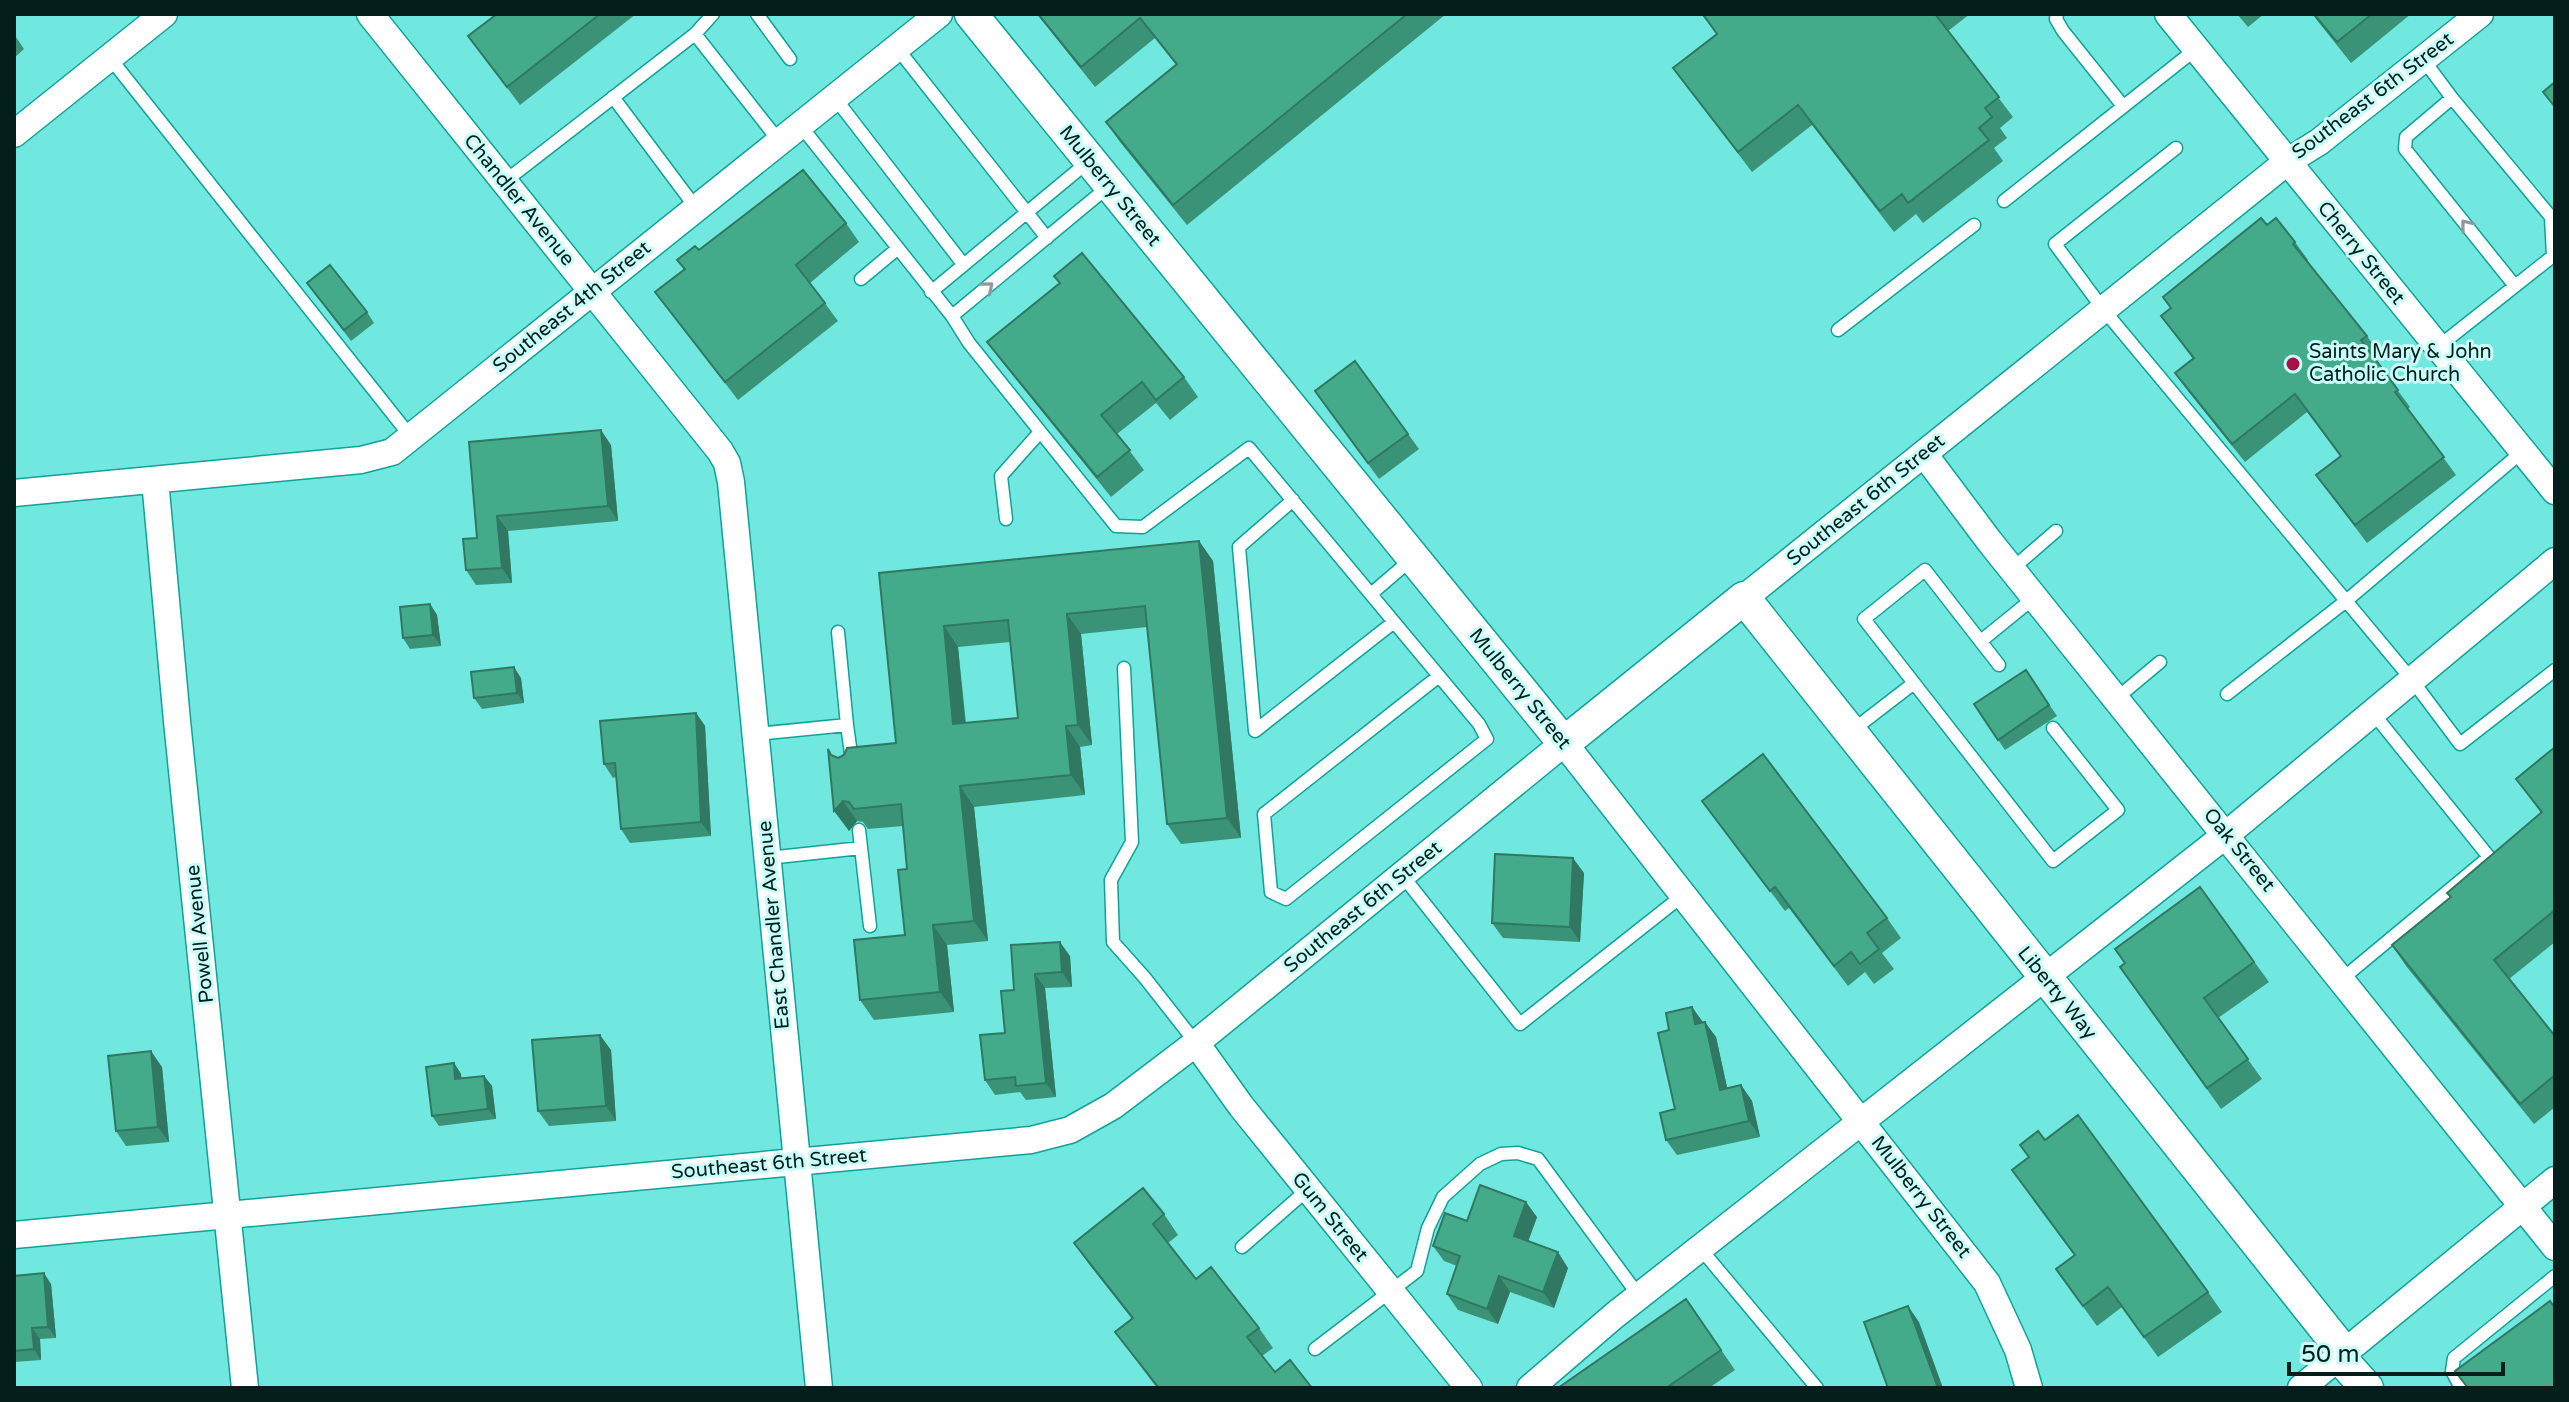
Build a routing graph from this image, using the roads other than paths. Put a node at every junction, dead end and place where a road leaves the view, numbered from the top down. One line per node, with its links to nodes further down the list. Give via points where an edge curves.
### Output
1 (164, 14): 13 (street)
2 (713, 14): 10 (lane)
3 (757, 14): 14 (lane)
4 (939, 14): 11 (street, Southeast 4th Street)
5 (971, 14): 24 (street, Mulberry Street)
6 (2057, 14): 19 (lane, via 2063,31)
7 (2168, 14): 12 (street, Cherry Street)
8 (2480, 14): 15 (street, Southeast 6th Street)
9 (375, 16): 25 (street, Chandler Avenue)
10 (695, 34): 16 (lane); 20 (lane)
11 (897, 48): 17 (street, Southeast 4th Street); 28 (lane)
12 (2196, 49): 19 (lane); 23 (street, Cherry Street)
13 (110, 58): 21 (street); 42 (lane)
14 (790, 59)
15 (2423, 59): 18 (lane); 23 (street, Southeast 6th Street)
16 (613, 97): 25 (lane); 27 (lane)
17 (835, 98): 20 (street, Southeast 4th Street); 32 (lane)
18 (2452, 98): 34 (lane, via 2551,217 2553,256); 34 (lane, one-way to 18, via 2405,149 2406,137)
19 (2123, 106): 26 (lane)
20 (790, 133): 27 (street, Southeast 4th Street); 31 (lane)
21 (14, 134)
22 (2176, 148): 37 (lane, via 2055,244)
23 (2287, 162): 37 (street, Southeast 6th Street); 40 (street, Cherry Street)
24 (1100, 173): 28 (lane); 30 (lane); 52 (street, Mulberry Street)
25 (504, 182): 35 (street, Chandler Avenue)
26 (2004, 201)
27 (696, 208): 35 (street, Southeast 4th Street)
28 (1026, 214): 30 (lane); 32 (lane)
29 (1974, 225): 39 (lane)
30 (1047, 238): 38 (lane, one-way to 30)
31 (897, 249): 33 (lane); 36 (lane)
32 (963, 264): 36 (lane)
33 (861, 279)
34 (2515, 286): 40 (lane)
35 (592, 291): 42 (street, Southeast 4th Street); 45 (street, Chandler Avenue)
36 (931, 292): 38 (lane)
37 (2103, 309): 44 (street, Southeast 6th Street); 58 (lane)
38 (952, 316): 41 (lane)
39 (1838, 330)
40 (2438, 347): 43 (street, Cherry Street)
41 (1040, 432): 49 (lane, via 1116,526 1143,527 1249,448); 50 (lane, via 1001,476)
42 (411, 437): 46 (street, Southeast 4th Street, via 392,452 372,458)
43 (2523, 451): 47 (street, Cherry Street); 58 (lane)
44 (1924, 454): 54 (street, Oak Street); 57 (street, Southeast 6th Street)
45 (727, 463): 75 (street, East Chandler Avenue)
46 (155, 480): 48 (street, Southeast 4th Street); 93 (street, Powell Avenue)
47 (2555, 491)
48 (14, 493)
49 (1293, 500): 55 (lane); 59 (lane, via 1239,547 1255,731)
50 (1006, 519)
51 (2056, 531): 54 (lane)
52 (1413, 558): 55 (lane); 76 (street, Mulberry Street)
53 (2555, 561): 67 (street)
54 (2012, 569): 56 (street, Oak Street)
55 (1371, 594): 59 (lane)
56 (2035, 597): 61 (lane); 70 (street, Oak Street)
57 (1744, 598): 74 (street, Liberty Way); 76 (street, Southeast 6th Street)
58 (2346, 601): 67 (lane); 69 (lane)
59 (1394, 622): 66 (lane)
60 (838, 632): 72 (lane)
61 (1981, 641): 63 (lane); 68 (lane, via 1925,570 1864,619)
62 (2160, 662): 70 (lane)
63 (1999, 665)
64 (1124, 668): 87 (lane, via 1132,842 1111,880 1113,942)
65 (2555, 670): 67 (lane, via 2460,744)
66 (1439, 676): 66 (lane, via 1487,739 1286,899 1271,892 1264,814)
67 (2412, 680): 71 (street)
68 (1914, 683): 73 (lane, via 2053,861 2118,810); 74 (lane)
69 (2227, 694)
70 (2117, 698): 79 (street, Oak Street)
71 (2373, 713): 79 (street); 86 (lane, via 2489,857)
72 (847, 725): 75 (lane); 77 (lane)
73 (2053, 728)
74 (1850, 732): 85 (street, Liberty Way)
75 (756, 734): 81 (street, East Chandler Avenue)
76 (1564, 743): 82 (street, Southeast 6th Street); 83 (street, Mulberry Street)
77 (852, 769)
78 (859, 830): 80 (lane)
79 (2227, 834): 85 (street); 86 (street, Oak Street)
80 (861, 848): 81 (lane); 84 (lane)
81 (768, 858): 89 (street, East Chandler Avenue)
82 (1402, 875): 83 (lane, via 1520,1024); 87 (street, Southeast 6th Street)
83 (1682, 896): 88 (street, Mulberry Street)
84 (870, 926)
85 (2045, 978): 88 (street); 102 (street, Liberty Way, via 2339,1346)
86 (2342, 979): 92 (street, Oak Street)
87 (1196, 1043): 89 (street, Southeast 6th Street, via 1113,1106 1070,1130 1031,1140); 91 (street, Gum Street)
88 (1862, 1120): 97 (street); 108 (street, Mulberry Street, via 1987,1283)
89 (797, 1161): 93 (street, Southeast 6th Street); 104 (street, East Chandler Avenue)
90 (2555, 1180): 92 (street)
91 (1307, 1190): 95 (lane); 99 (street, Gum Street)
92 (2522, 1206): 96 (street, Oak Street); 102 (street)
93 (227, 1215): 94 (street, Southeast 6th Street); 103 (street, Powell Avenue)
94 (14, 1235)
95 (1242, 1247)
96 (2555, 1247)
97 (1700, 1248): 100 (street); 107 (lane)
98 (2555, 1276): 111 (lane, via 2454,1358 2452,1371)
99 (1390, 1291): 100 (lane, via 1417,1271 1443,1197 1480,1164 1518,1153 1538,1159); 101 (lane); 105 (street, Gum Street)
100 (1639, 1296): 106 (street)
101 (1315, 1349)
102 (2340, 1358): 109 (street); 110 (street, Liberty Way)
103 (245, 1388)
104 (819, 1388)
105 (1469, 1388)
106 (1530, 1388)
107 (1817, 1388)
108 (2029, 1388)
109 (2301, 1388)
110 (2367, 1388)
111 (2461, 1388)

